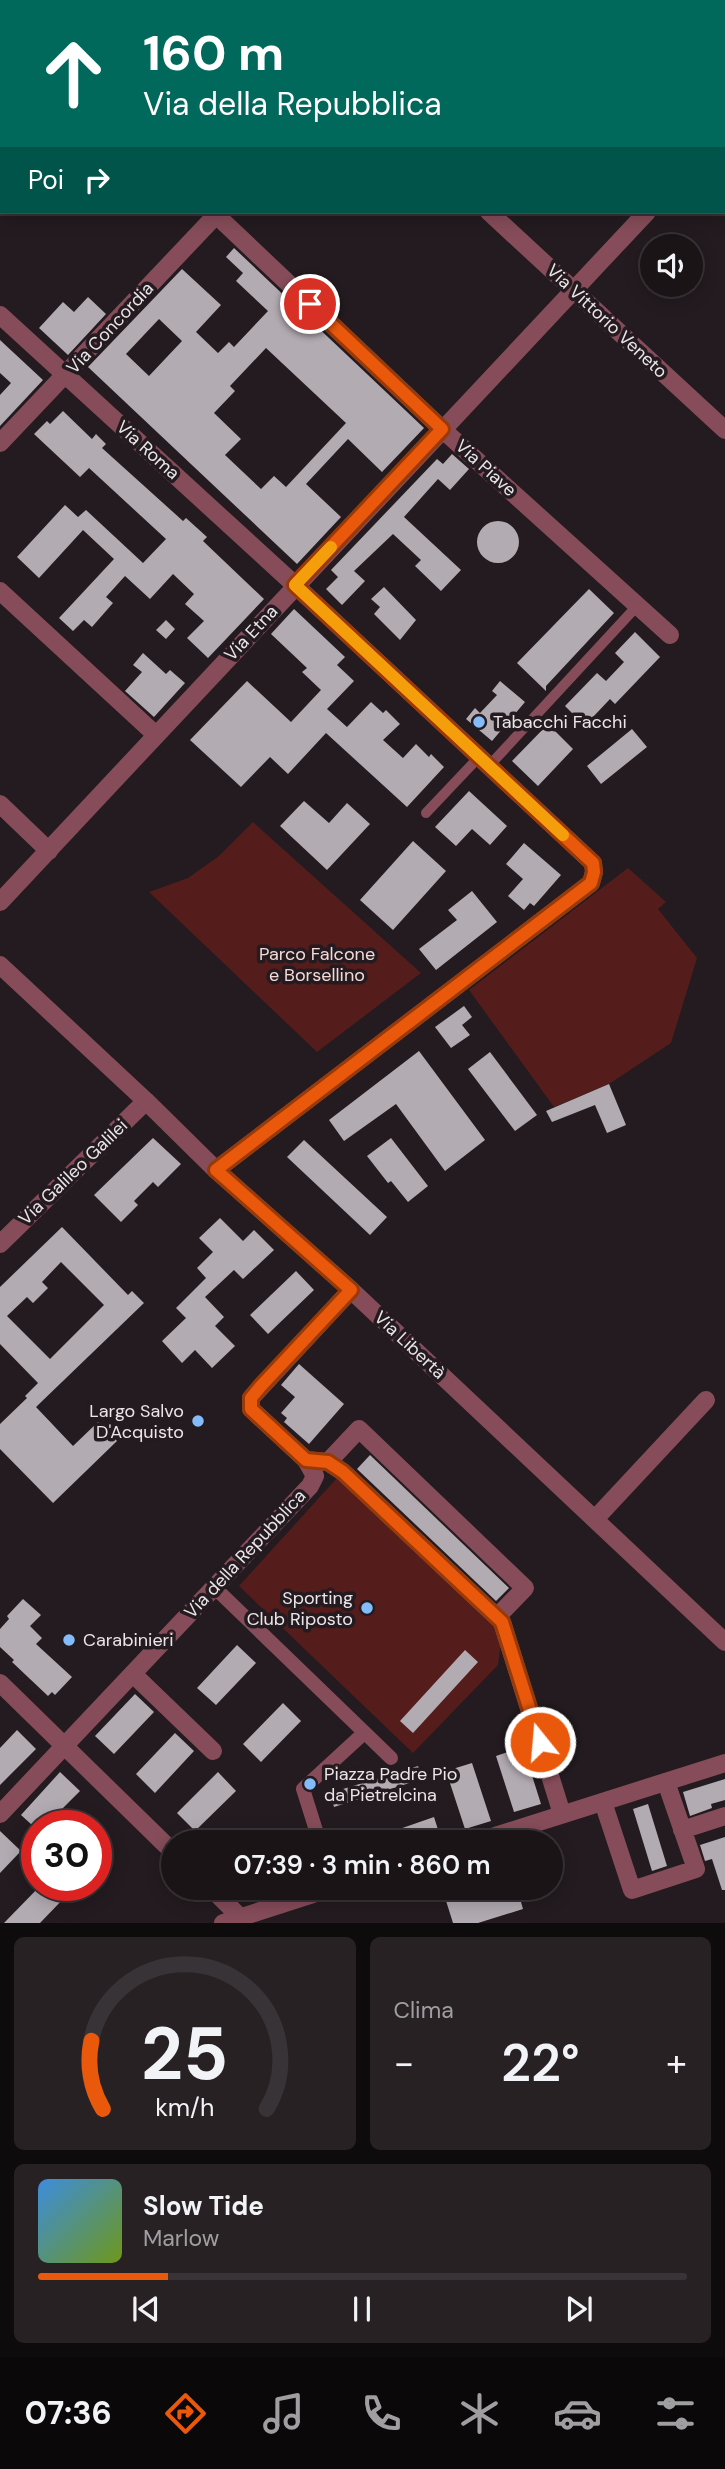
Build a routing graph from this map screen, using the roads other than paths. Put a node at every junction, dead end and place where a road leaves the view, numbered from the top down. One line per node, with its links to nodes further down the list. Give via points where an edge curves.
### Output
1 (215, 214): 7 (street, Via Concordia)
2 (217, 214): 8 (street, Via Piave)
3 (491, 214): 5 (street, Via Vittorio Veneto)
4 (646, 214): 5 (street, Via Etna)
5 (575, 291): 8 (street, Via Etna); 9 (street, Via Vittorio Veneto)
6 (0, 315): 7 (street, Via Roma)
7 (65, 374): 10 (street, Via Concordia); 11 (street, Via Roma)
8 (442, 429): 11 (street, Via Etna); 13 (street, Via Piave)
9 (725, 430)
10 (0, 443)
11 (295, 585): 15 (street, Via Etna); 16 (street, Via Roma)
12 (0, 591): 15 (street)
13 (637, 606): 14 (street, Via Piave); 16 (lane)
14 (670, 635)
15 (156, 735): 19 (street, Via Etna)
16 (484, 761): 18 (lane); 23 (street, Via Roma, via 593,863 591,883)
17 (0, 804): 19 (street)
18 (426, 813)
19 (50, 851): 20 (street, Via Etna)
20 (0, 902)
21 (0, 965): 22 (street, Via Libertà)
22 (146, 1101): 23 (street, Via Libertà); 24 (street, Via Galileo Galilei)
23 (216, 1170): 25 (street, Via Libertà)
24 (0, 1244)
25 (351, 1290): 27 (street, via 251,1398 251,1409); 29 (street, Via Libertà)
26 (706, 1400): 29 (street)
27 (306, 1460): 28 (street); 30 (street, Via della Repubblica, via 315,1476 310,1486)
28 (328, 1462): 31 (street); 31 (street, via 359,1429 525,1588)
29 (595, 1519): 32 (street, Via Libertà)
30 (214, 1587): 33 (street, Via della Repubblica); 35 (street)
31 (497, 1617): 43 (street)
32 (725, 1642)
33 (132, 1674): 36 (street, Via della Repubblica); 37 (street)
34 (0, 1683): 36 (street)
35 (364, 1733): 38 (street); 45 (street, via 303,1789)
36 (65, 1746): 42 (street, Via della Repubblica); 48 (street)
37 (213, 1751)
38 (390, 1758)
39 (725, 1763): 40 (street)
40 (666, 1782): 41 (street); 47 (street)
41 (603, 1801): 43 (street); 47 (street, via 632,1890 696,1869)
42 (0, 1814)
43 (562, 1814): 46 (street)
44 (725, 1816): 47 (street)
45 (316, 1830)
46 (513, 1830)
47 (682, 1830)
48 (161, 1840)
49 (223, 1900): 51 (street)
50 (294, 1900): 51 (street)
51 (240, 1917): 52 (street)
52 (223, 1923)

